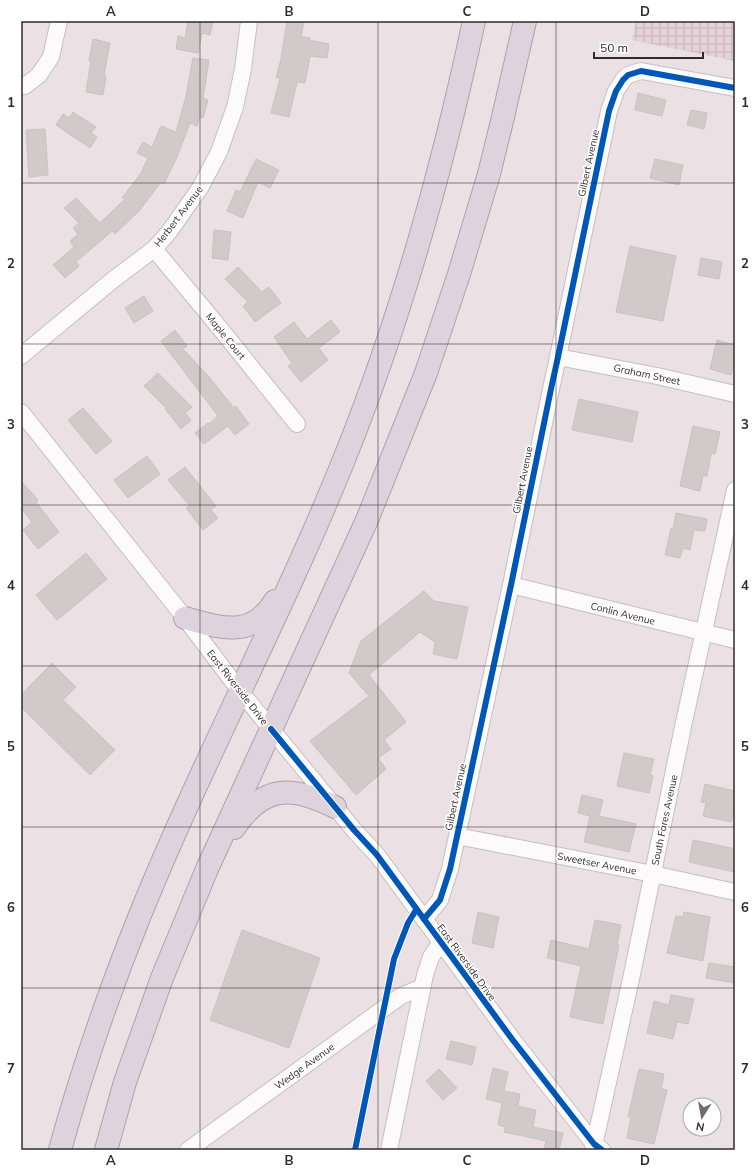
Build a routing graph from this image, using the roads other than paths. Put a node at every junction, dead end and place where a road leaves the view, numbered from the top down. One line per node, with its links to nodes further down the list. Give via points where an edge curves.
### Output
1 (59, 21): 5 (street, via 51,57 39,75)
2 (249, 21): 7 (street, Herbert Avenue, via 243,70 235,106 219,152 200,188)
3 (474, 21): 14 (highway, via 443,158 398,310 343,461)
4 (525, 21): 20 (highway, via 489,174 426,373 367,520)
5 (25, 86)
6 (735, 88): 9 (street, Gilbert Avenue, via 641,71 628,75 623,80 616,91 602,142)
7 (154, 249): 8 (street, Herbert Avenue); 12 (street, Maple Court)
8 (21, 356)
9 (558, 357): 10 (street, Graham Street); 15 (street, Gilbert Avenue)
10 (735, 394)
11 (21, 412): 16 (street, East Riverside Drive)
12 (297, 424)
13 (735, 490): 17 (street, South Fares Avenue)
14 (305, 550): 16 (highway, via 271,606 252,624 245,627 225,627); 19 (highway)
15 (511, 585): 17 (street, Conlin Avenue); 22 (street, Gilbert Avenue)
16 (185, 618): 19 (street, East Riverside Drive)
17 (704, 634): 18 (street, Conlin Avenue); 24 (street, South Fares Avenue)
18 (735, 640)
19 (240, 691): 20 (street, East Riverside Drive); 30 (highway, via 140,914 103,1010)
20 (271, 729): 21 (street, East Riverside Drive); 23 (highway)
21 (335, 807): 23 (highway, via 297,793 279,793 260,800 242,817); 26 (street, East Riverside Drive, via 377,854)
22 (458, 836): 24 (street, Sweetser Avenue); 26 (street, Gilbert Avenue, via 445,888 440,900)
23 (207, 870): 31 (highway, via 162,978 125,1082)
24 (653, 874): 25 (street, Sweetser Avenue); 29 (street, South Fares Avenue)
25 (735, 892)
26 (424, 919): 27 (street, East Riverside Drive)
27 (441, 942): 28 (street, via 431,957); 29 (street, East Riverside Drive)
28 (422, 987): 32 (street, Wedge Avenue, via 401,996); 33 (street)
29 (596, 1148)
30 (60, 1150)
31 (106, 1150)
32 (188, 1150)
33 (389, 1150)

